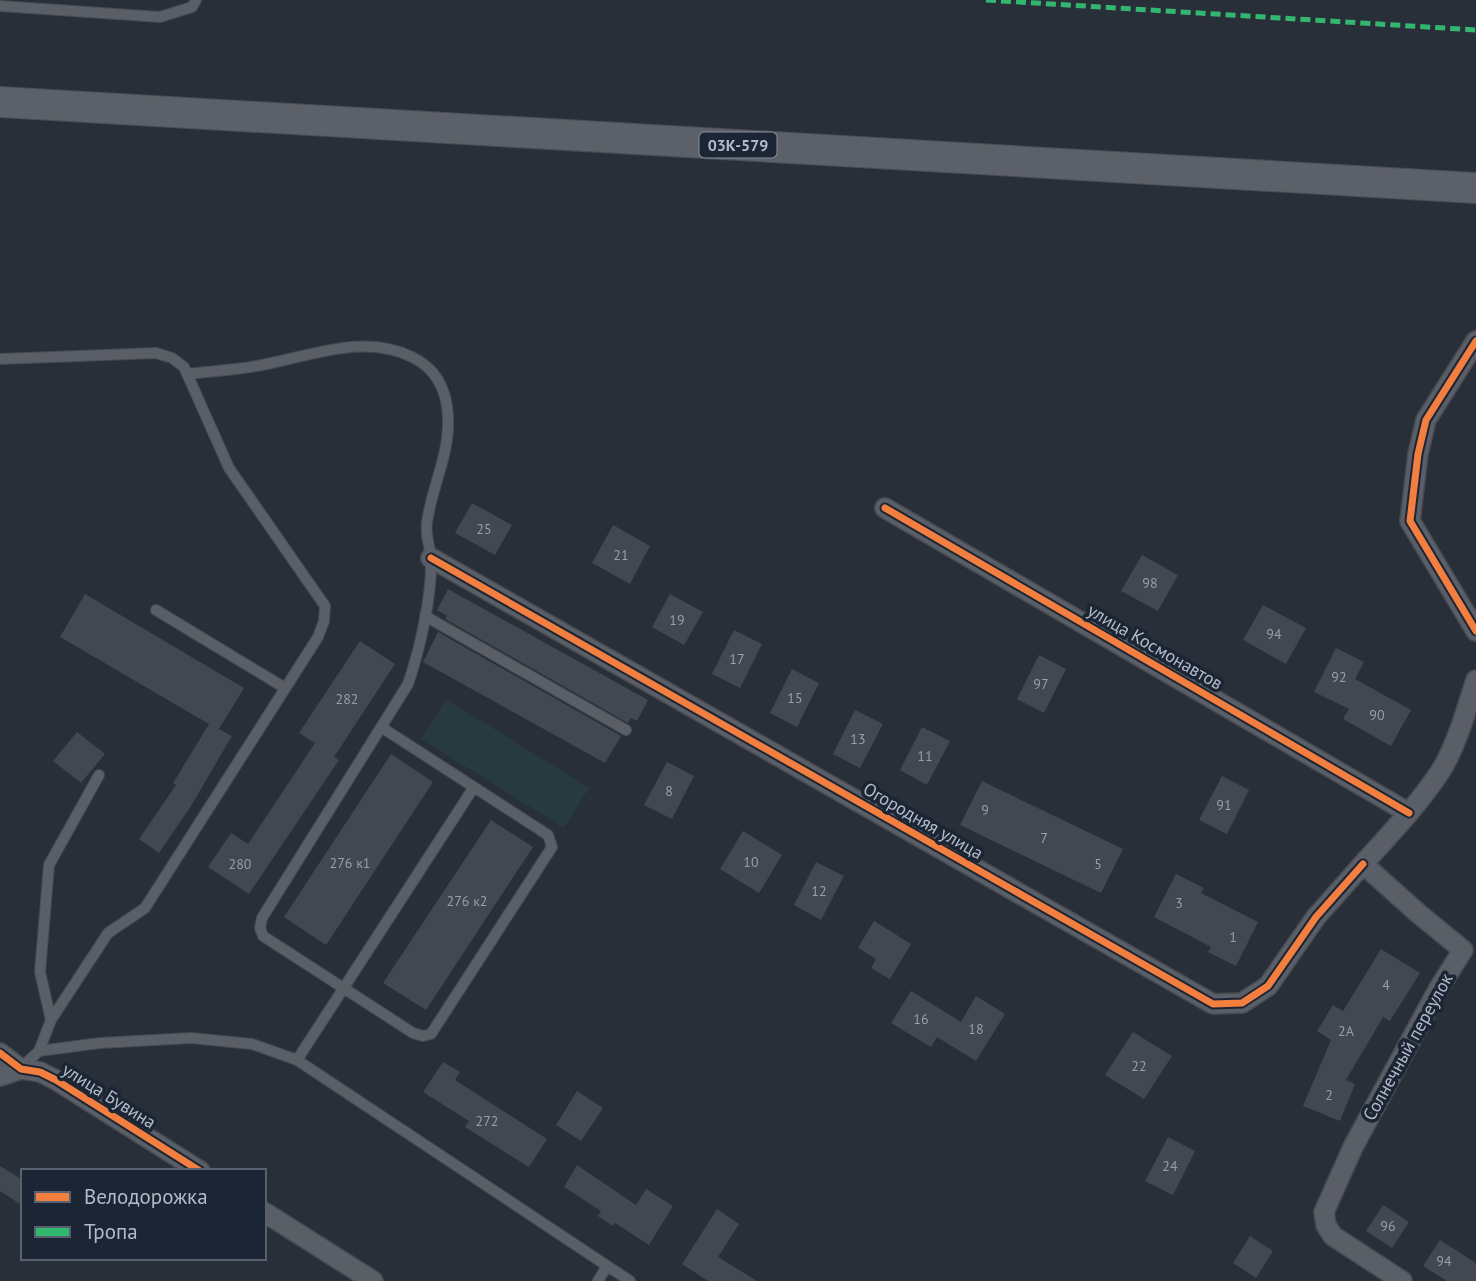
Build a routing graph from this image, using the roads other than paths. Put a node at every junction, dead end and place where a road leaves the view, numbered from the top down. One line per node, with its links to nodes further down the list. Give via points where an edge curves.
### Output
1 (95, 0): 4 (lane)
2 (196, 0): 4 (lane, via 192,7 160,17)
3 (0, 6): 4 (lane)
4 (99, 12)
5 (0, 102): 6 (main road, 03К-579)
6 (1476, 188)
7 (1476, 341): 14 (street, via 1426,420 1410,522)
8 (0, 359): 9 (lane, via 156,353 172,358)
9 (187, 374): 11 (lane, via 365,345 396,349 424,363 442,384 448,415 448,443 427,521); 16 (lane, via 229,468 325,606 318,637)
10 (885, 508): 21 (street, улица Космонавтов)
11 (431, 558): 13 (lane); 22 (street, Огородняя улица, via 1213,1004 1242,1003 1268,986 1316,917)
12 (156, 611): 16 (lane)
13 (425, 616): 17 (lane, via 408,684); 18 (lane)
14 (1476, 631)
15 (1476, 680): 21 (street, via 1441,770)
16 (285, 688): 25 (lane, via 145,908 108,933)
17 (381, 727): 20 (lane); 24 (lane, via 260,928 262,936)
18 (626, 730)
19 (99, 775): 25 (lane, via 49,865 40,972)
20 (474, 787): 24 (lane); 24 (lane, via 548,835 552,847 431,1034 413,1033)
21 (1409, 813): 22 (street)
22 (1363, 864): 23 (street, Солнечный переулок)
23 (1470, 954): 37 (street, Солнечный переулок, via 1439,988 1353,1147 1324,1212 1333,1236)
24 (343, 989): 28 (lane)
25 (51, 1020): 26 (lane)
26 (38, 1051): 28 (lane, via 191,1038 251,1044); 29 (lane)
27 (0, 1053): 29 (street, улица Бувина)
28 (297, 1060): 33 (lane)
29 (21, 1069): 30 (street); 31 (street, улица Бувина, via 56,1080)
30 (0, 1076)
31 (197, 1169)
32 (266, 1213): 34 (street)
33 (607, 1266): 35 (lane); 36 (lane)
34 (373, 1281)
35 (598, 1281)
36 (630, 1281)
37 (1402, 1281)

